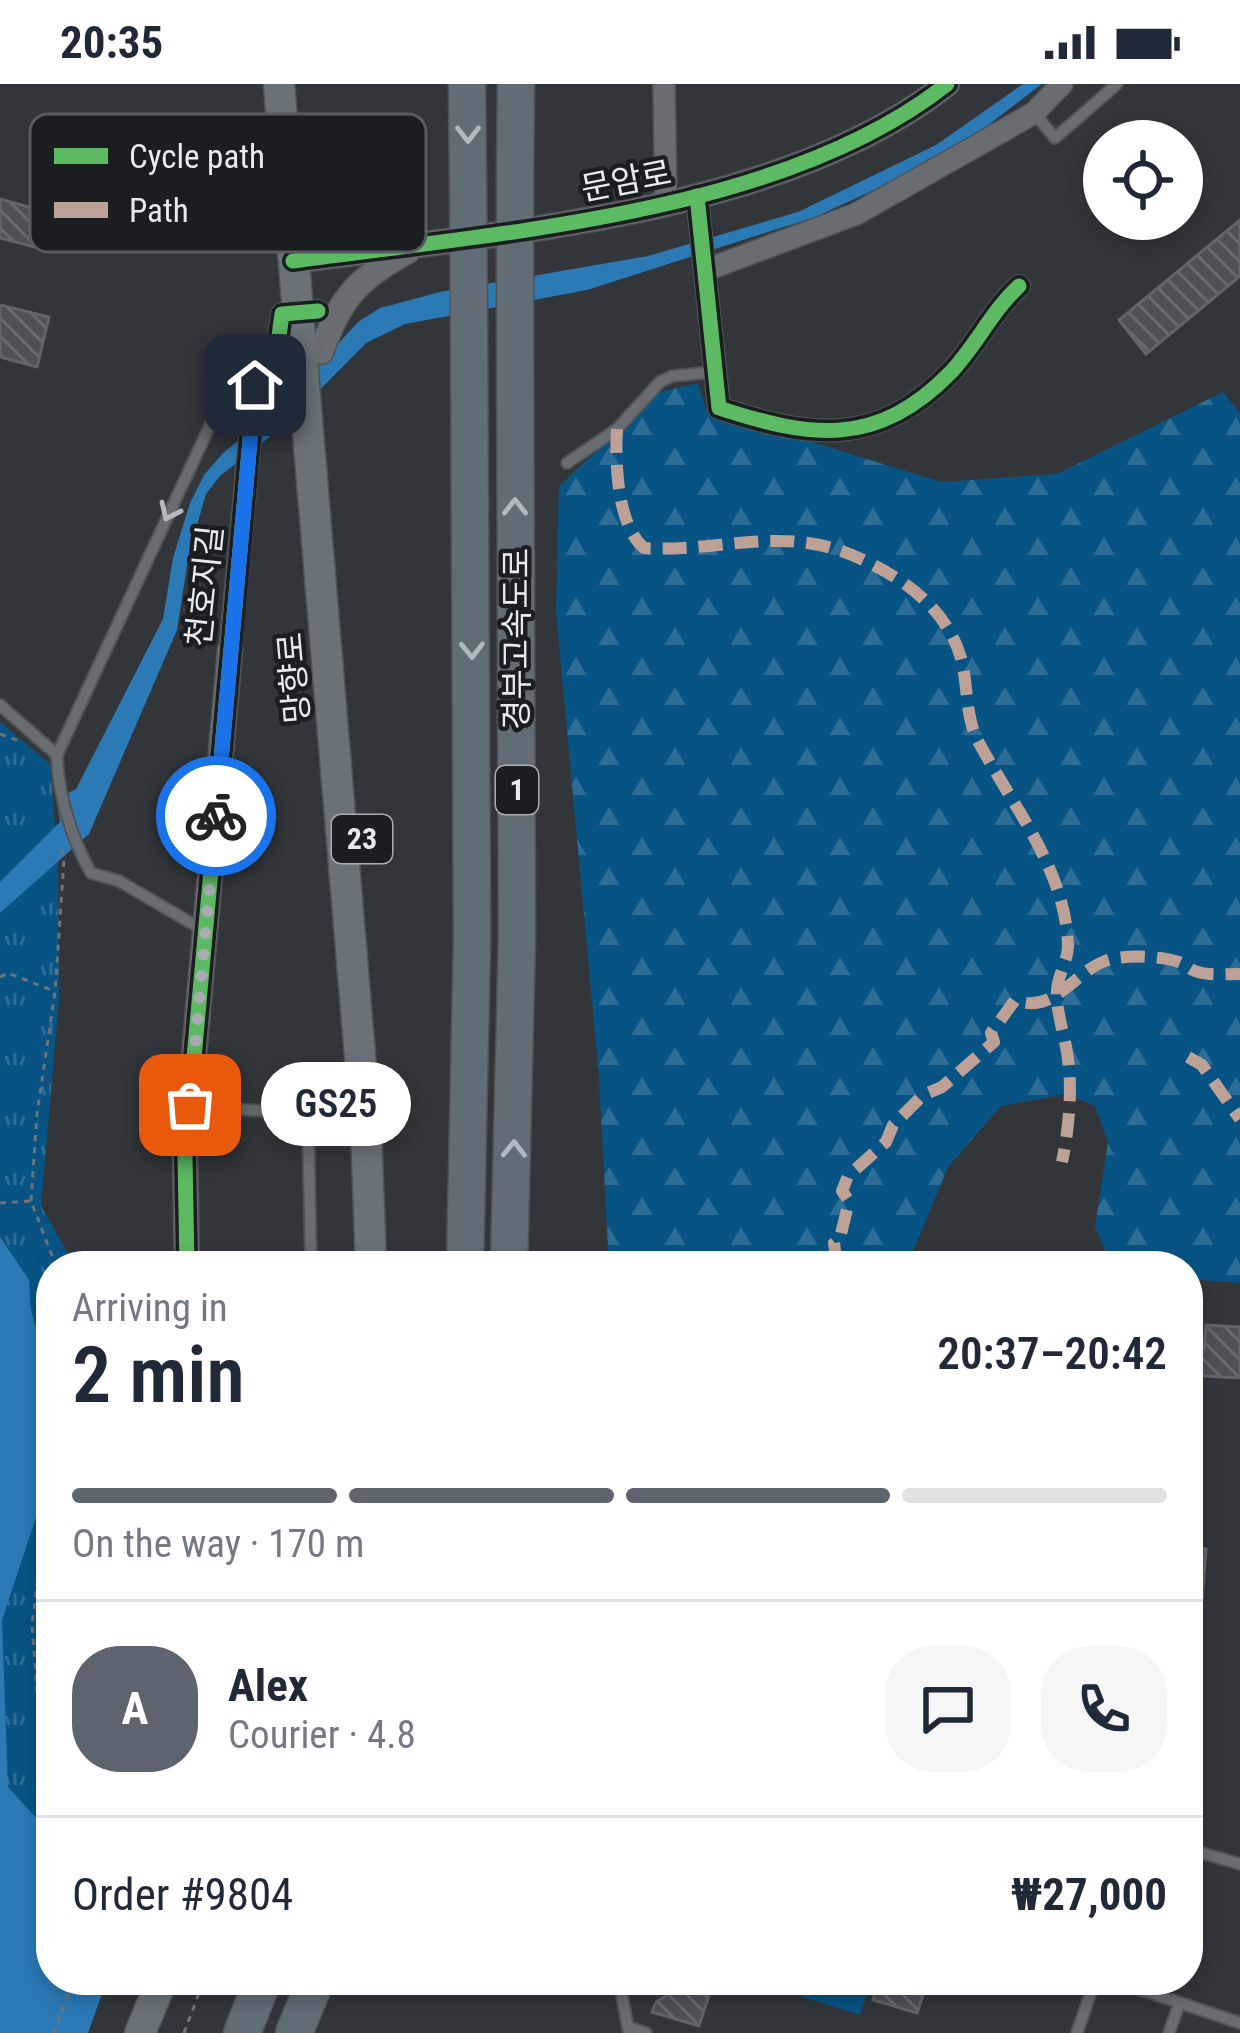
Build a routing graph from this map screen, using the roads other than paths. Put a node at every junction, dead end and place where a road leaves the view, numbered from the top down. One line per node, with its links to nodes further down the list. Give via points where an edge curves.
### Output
1 (279, 84): 10 (main road, 망향로 / 23)
2 (299, 84): 11 (main road, 망향로 / 23)
3 (467, 84): 36 (highway, 경부고속도로 / 1, one-way to 36, bridge, via 472,940)
4 (516, 84): 37 (highway, 경부고속도로 / 1, one-way to 4, bridge)
5 (664, 84): 12 (street)
6 (947, 84): 13 (street, 문암로, via 878,128)
7 (1062, 84): 9 (street)
8 (1117, 84): 9 (lane, via 1055,138)
9 (1034, 113): 20 (street, via 856,214)
10 (283, 114)
11 (302, 114)
12 (666, 202): 13 (street, 문암로); 14 (street, 문암로)
13 (699, 208): 20 (street)
14 (426, 242)
15 (302, 252): 19 (main road, 망향로 / 23)
16 (303, 252): 19 (main road, 망향로 / 23)
17 (358, 252): 19 (street, 문암로)
18 (408, 252): 22 (street, via 351,290)
19 (303, 260): 22 (main road, 망향로 / 23)
20 (705, 264): 23 (street)
21 (1019, 286): 23 (street, via 952,371 904,412 864,428 808,432 719,408)
22 (314, 334): 24 (street, via 282,314 273,380); 25 (main road, 망향로 / 23)
23 (715, 372): 26 (lane, via 660,382 617,429)
24 (255, 393): 27 (street, 천호지길); 29 (lane, one-way to 29, via 229,394 219,406)
25 (317, 421): 34 (main road, 망향로 / 23); 35 (main road, 망향로 / 23, via 383,1121)
26 (567, 463)
27 (230, 650): 30 (street, 천호지길)
28 (0, 705): 29 (lane)
29 (57, 755): 30 (lane, via 76,846 91,873)
30 (206, 932): 31 (street, 천호지길)
31 (190, 1105): 32 (street, 천호지길); 33 (lane, via 308,1120)
32 (188, 1251)
33 (310, 1251)
34 (370, 1251)
35 (387, 1251)
36 (465, 1251)
37 (509, 1251)
38 (1203, 1853): 39 (lane)
39 (1240, 1864)
40 (156, 1995): 50 (main road)
41 (176, 1995): 51 (main road)
42 (257, 1995): 52 (highway)
43 (310, 1995): 53 (highway)
44 (622, 1995): 49 (lane)
45 (1090, 1995): 55 (lane)
46 (1156, 1995): 47 (lane)
47 (1179, 2003): 48 (lane); 56 (lane)
48 (1240, 2024)
49 (629, 2030): 54 (lane)
50 (140, 2033)
51 (161, 2033)
52 (242, 2033)
53 (294, 2033)
54 (646, 2033)
55 (1077, 2033)
56 (1169, 2033)

